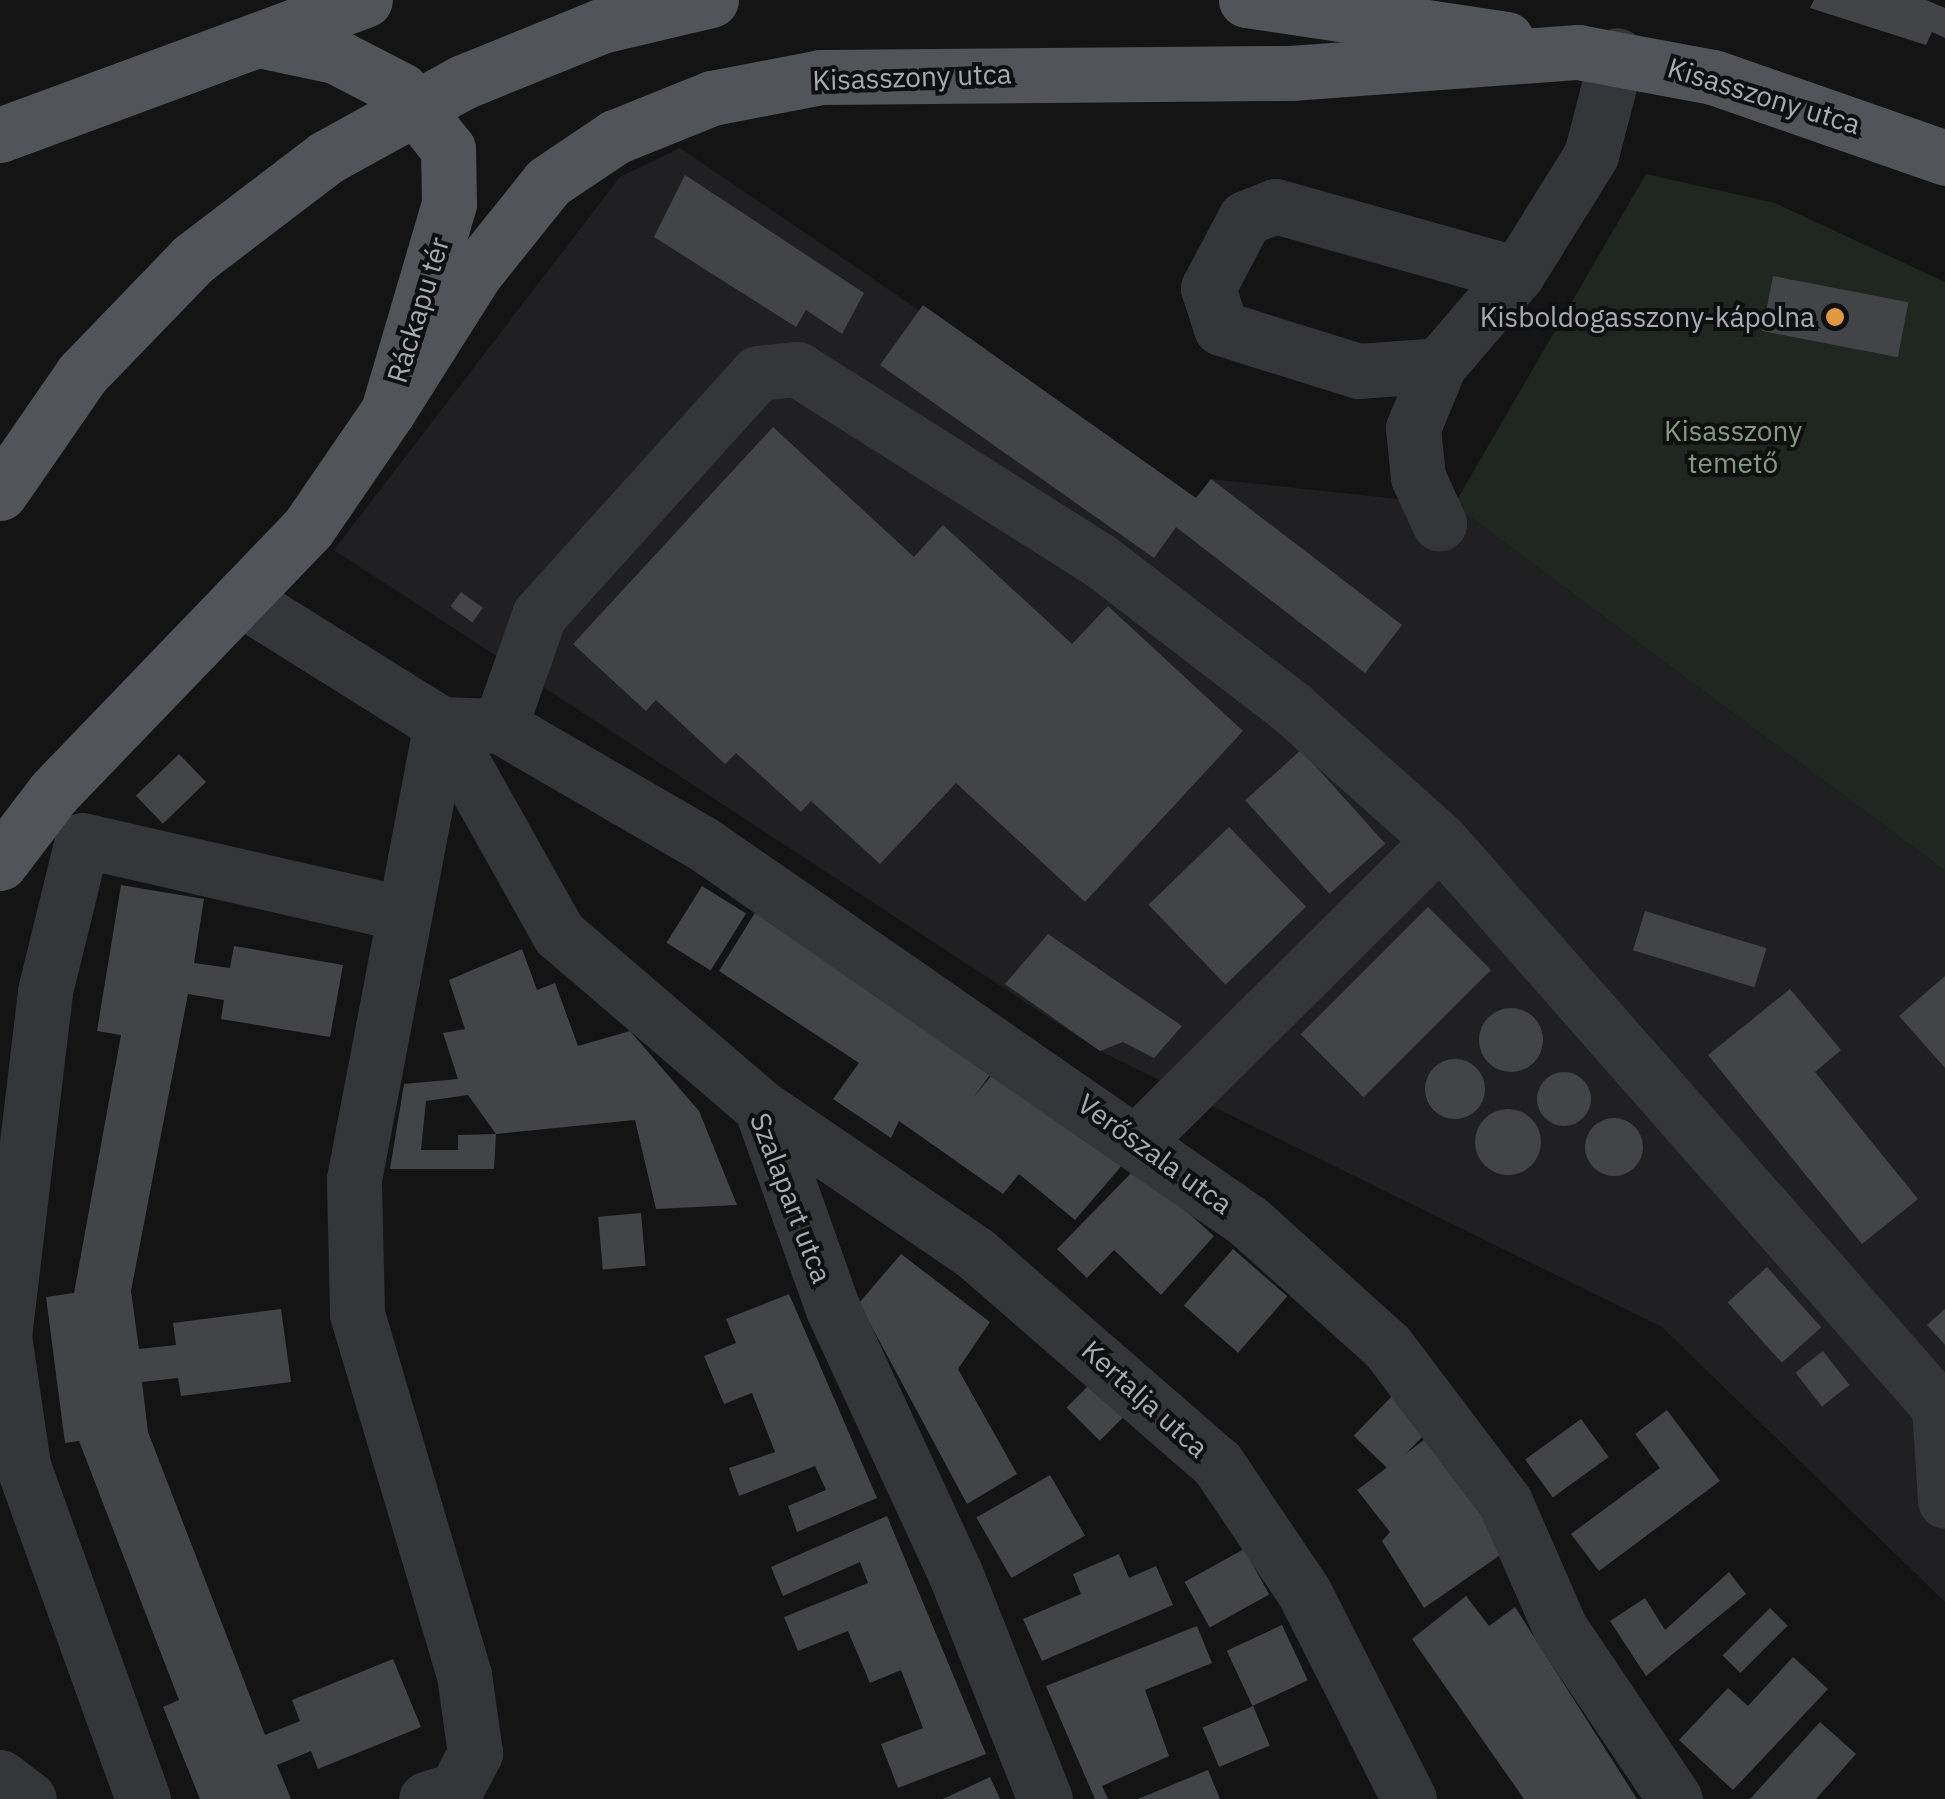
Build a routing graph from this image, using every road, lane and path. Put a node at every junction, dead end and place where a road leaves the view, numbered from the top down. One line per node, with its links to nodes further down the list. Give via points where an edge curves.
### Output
1 (365, 0): 5 (main road)
2 (711, 0): 12 (main road, bridge, via 601,26 463,82 328,157 181,272 82,374)
3 (1246, 0): 6 (main road, via 1362,12)
4 (1449, 0): 6 (main road, Kisasszony utca)
5 (260, 40): 7 (main road); 11 (main road, Ráckapu tér, via 335,56 401,90 448,149 449,204)
6 (1598, 54): 8 (main road, Kisasszony utca, via 1822,109); 9 (street, via 1591,155); 11 (main road, Kisasszony utca, via 1291,72 822,77 712,98 615,137 548,182 476,272)
7 (0, 135)
8 (1945, 158)
9 (1517, 274): 10 (street); 10 (street, via 1275,206 1246,218 1208,288 1221,328 1358,371)
10 (1439, 365): 13 (street, via 1413,428 1418,477)
11 (388, 411): 14 (main road, Ráckapu tér)
12 (0, 493)
13 (1439, 523)
14 (244, 602): 15 (street, Szalapart utca); 17 (main road, Ráckapu tér)
15 (442, 724): 16 (street, Verőszala utca); 21 (street); 22 (street, Szalapart utca, via 559,934)
16 (500, 726): 19 (street, via 539,615 758,373 797,369 1098,559 1292,708); 23 (street, Verőszala utca, via 702,844)
17 (54, 792): 18 (main road); 20 (main road, Ráckapu tér)
18 (0, 801)
19 (1440, 840): 23 (street); 24 (street, via 1939,1407)
20 (0, 863)
21 (404, 914): 27 (street, via 82,840 44,992 4,1336 23,1464); 28 (street, via 354,1179 357,1314 464,1675 475,1754 456,1790)
22 (760, 1107): 29 (street, Szalapart utca, via 833,1310 955,1573); 30 (street, Kertalja utca, via 975,1254 1217,1463 1304,1592)
23 (1139, 1138): 31 (street, Verőszala utca, via 1387,1346 1505,1502 1560,1628)
24 (1945, 1501)
25 (0, 1777): 26 (street)
26 (29, 1799)
27 (143, 1799)
28 (426, 1799)
29 (1044, 1799)
30 (1409, 1799)
31 (1674, 1799)

